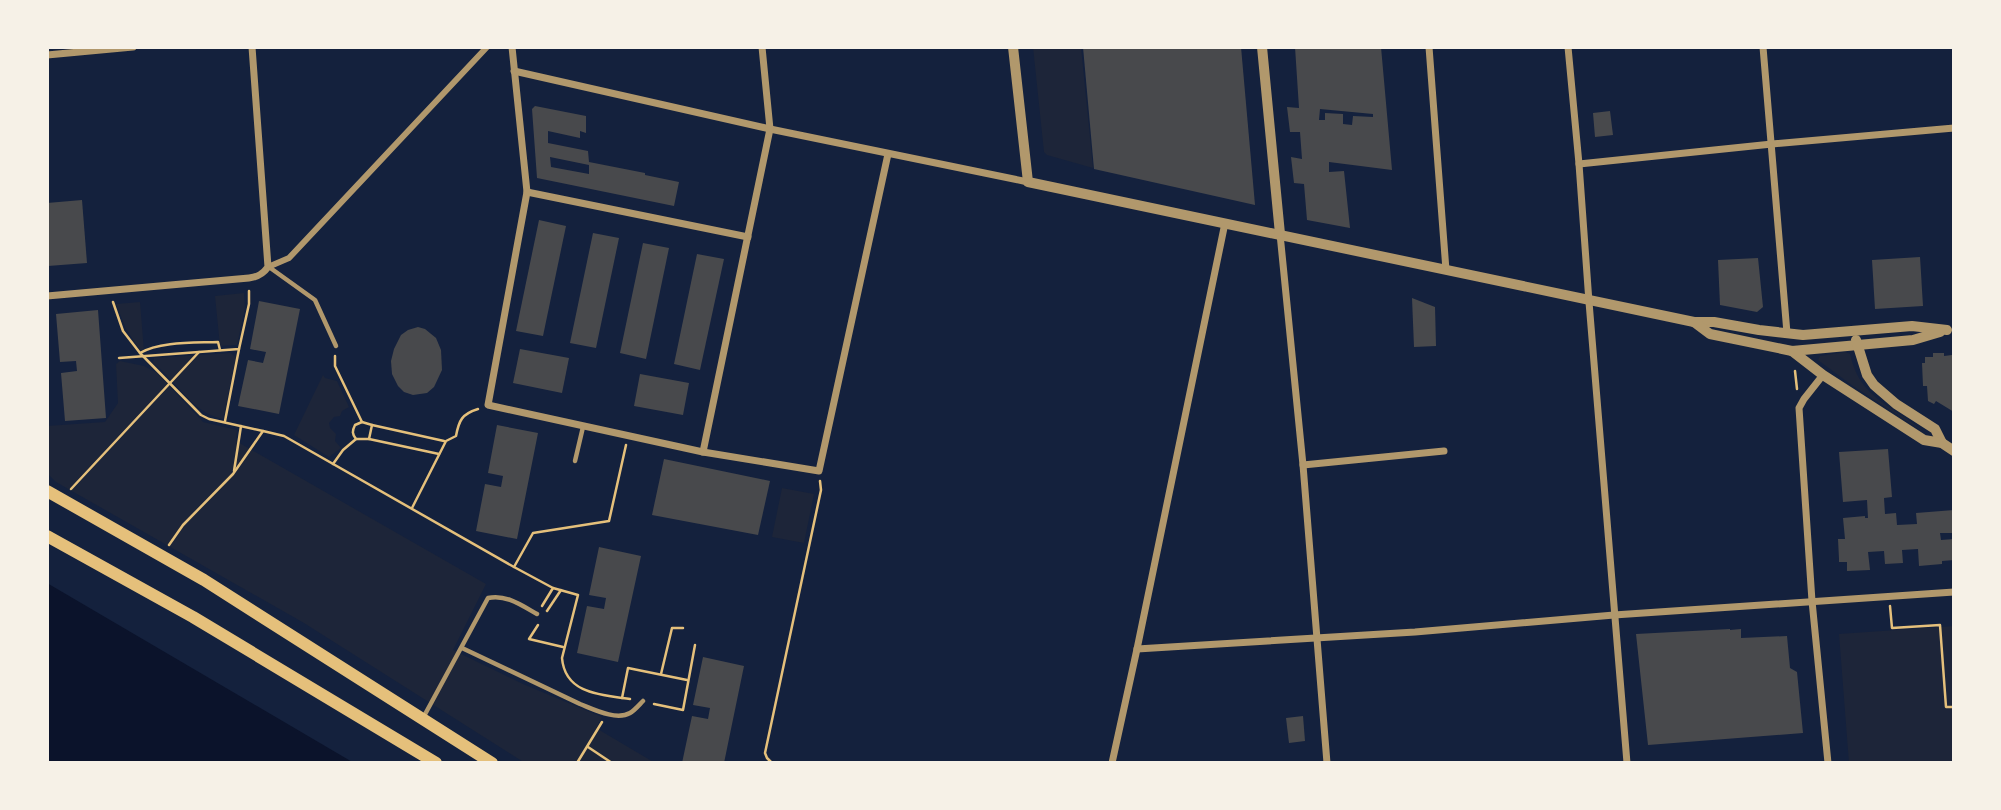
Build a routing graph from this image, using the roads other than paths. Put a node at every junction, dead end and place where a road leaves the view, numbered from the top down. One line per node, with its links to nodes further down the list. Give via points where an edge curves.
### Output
1 (133, 47): 11 (street)
2 (252, 47): 23 (street)
3 (487, 47): 23 (street, via 289,258)
4 (512, 47): 12 (street)
5 (761, 47): 13 (street)
6 (1013, 47): 18 (street)
7 (1262, 47): 21 (street)
8 (1429, 47): 24 (street)
9 (1568, 47): 17 (street)
10 (1763, 47): 15 (street)
11 (47, 55)
12 (514, 71): 13 (street); 19 (street)
13 (771, 128): 16 (street); 22 (street)
14 (1954, 128): 15 (street)
15 (1772, 144): 17 (street); 30 (street)
16 (888, 154): 18 (street); 39 (street, via 819,471)
17 (1579, 164): 26 (street)
18 (1028, 182): 20 (street)
19 (527, 192): 22 (street); 35 (street, via 488,405)
20 (1225, 223): 21 (street); 50 (street)
21 (1280, 234): 24 (street); 41 (street)
22 (748, 237): 39 (street)
23 (268, 267): 25 (street, via 262,275 249,278); 32 (lane, via 315,300)
24 (1446, 270): 26 (street)
25 (47, 296)
26 (1589, 302): 27 (street); 47 (street)
27 (1694, 322): 30 (street); 33 (street, via 1710,334)
28 (1951, 330): 29 (street, via 1912,326); 31 (street, via 1913,340)
29 (1850, 331): 30 (street); 31 (street)
30 (1787, 333)
31 (1858, 344): 33 (street); 36 (street, via 1874,386 1935,429)
32 (336, 346)
33 (1792, 351): 34 (street)
34 (1823, 375): 36 (street, via 1924,440); 45 (street, via 1799,408)
35 (583, 427): 39 (street); 40 (lane)
36 (1942, 443): 38 (street)
37 (1444, 451): 41 (street)
38 (1954, 451)
39 (703, 452)
40 (575, 461)
41 (1303, 465): 48 (street)
42 (47, 491): 52 (main road, via 204,580)
43 (47, 536): 53 (main road, via 193,617)
44 (1954, 592): 45 (street)
45 (1812, 601): 47 (street); 58 (street)
46 (537, 614): 49 (lane, via 506,597 488,598)
47 (1614, 615): 48 (street); 57 (street)
48 (1318, 639): 50 (street); 56 (street)
49 (462, 648): 51 (lane, via 607,713 627,715); 52 (lane)
50 (1137, 649): 55 (street)
51 (643, 701)
52 (422, 718): 54 (main road)
53 (436, 763)
54 (492, 763)
55 (1112, 763)
56 (1327, 763)
57 (1627, 763)
58 (1828, 763)

